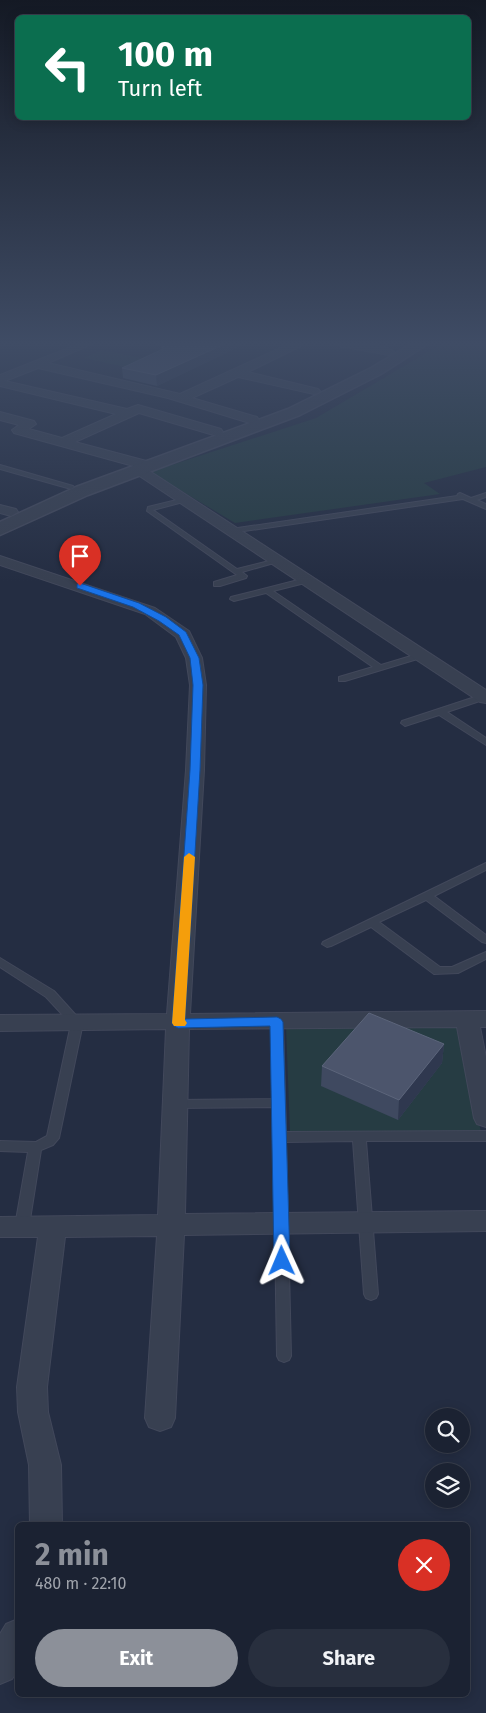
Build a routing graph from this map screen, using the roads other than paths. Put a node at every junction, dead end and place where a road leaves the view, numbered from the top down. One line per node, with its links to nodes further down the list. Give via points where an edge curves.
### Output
1 (26, 423): 6 (street)
2 (106, 423): 8 (street)
3 (181, 423): 7 (street)
4 (244, 423): 7 (street)
5 (263, 423): 10 (street)
6 (30, 424): 8 (street); 9 (street, via 17,430)
7 (217, 432): 10 (street)
8 (77, 436): 9 (street)
9 (64, 442): 10 (street)
10 (141, 466): 12 (street); 16 (street); 19 (street)
11 (0, 467): 12 (lane)
12 (70, 487): 18 (street)
13 (456, 493): 15 (lane)
14 (486, 495): 15 (lane)
15 (467, 499): 17 (lane); 20 (lane)
16 (185, 500): 20 (street); 23 (lane, via 150,508 150,511)
17 (486, 507)
18 (4, 513)
19 (0, 529)
20 (230, 531): 22 (street)
21 (0, 560): 46 (street, via 150,611 183,634 194,658 198,685 195,770)
22 (277, 561): 23 (lane); 24 (street)
23 (237, 571): 25 (lane, via 243,576)
24 (306, 580): 26 (lane); 28 (street)
25 (217, 584)
26 (267, 590): 27 (lane); 29 (lane)
27 (234, 599)
28 (421, 655): 29 (lane); 31 (street)
29 (380, 668): 30 (lane)
30 (342, 679)
31 (485, 697): 32 (lane)
32 (440, 711): 33 (lane); 34 (lane)
33 (405, 723)
34 (486, 742)
35 (483, 871): 36 (lane)
36 (426, 896): 37 (lane); 38 (lane)
37 (372, 922): 39 (lane); 40 (lane, via 438,972 454,970)
38 (486, 940)
39 (327, 944)
40 (486, 955)
41 (0, 962): 45 (lane, via 50,994)
42 (477, 1019): 43 (street); 49 (street)
43 (277, 1022): 46 (street); 48 (lane)
44 (0, 1023): 45 (street)
45 (77, 1023): 46 (street); 54 (lane, via 53,1138 46,1144)
46 (178, 1023): 47 (street)
47 (176, 1104): 48 (lane); 58 (street)
48 (278, 1104): 52 (lane)
49 (486, 1118)
50 (359, 1136): 51 (lane); 52 (lane); 56 (lane)
51 (486, 1136)
52 (279, 1137): 57 (lane)
53 (0, 1146): 54 (lane)
54 (34, 1146): 59 (lane)
55 (486, 1221): 56 (street)
56 (365, 1222): 57 (street); 61 (lane)
57 (281, 1223): 58 (street); 62 (lane)
58 (172, 1224): 60 (street); 63 (street)
59 (11, 1226): 60 (street)
60 (53, 1227): 64 (street, via 32,1387 33,1412 45,1465)
61 (371, 1294)
62 (284, 1356)
63 (160, 1418)
64 (46, 1522)
65 (15, 1641): 66 (street)
66 (0, 1666)

